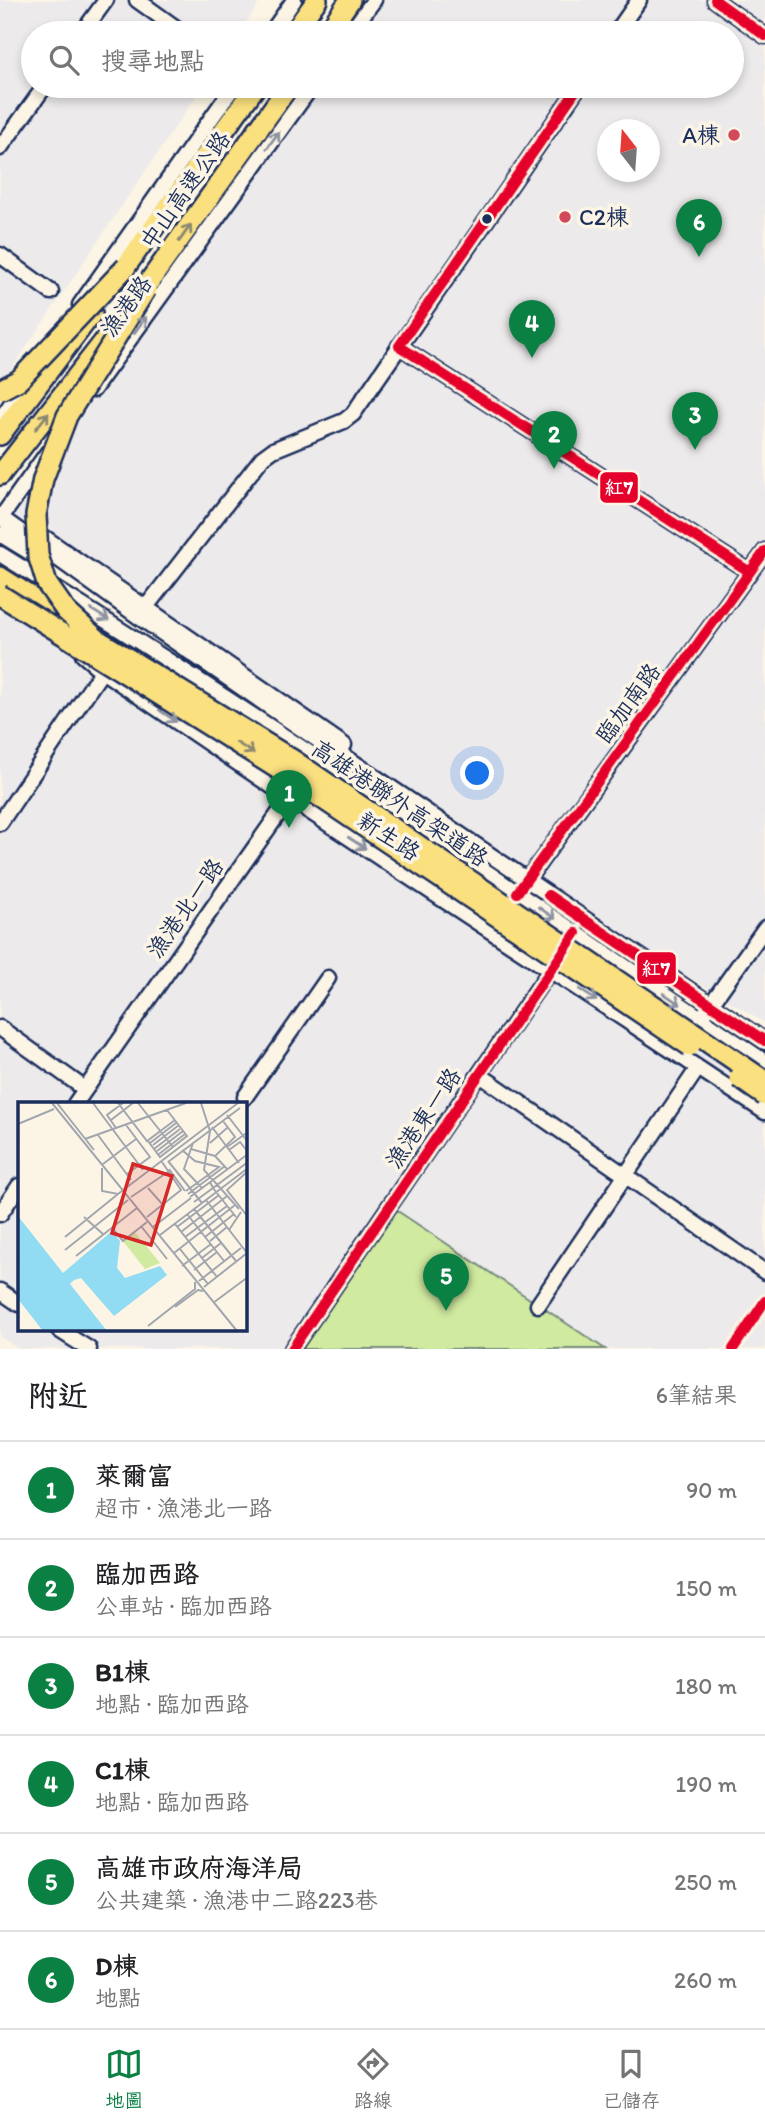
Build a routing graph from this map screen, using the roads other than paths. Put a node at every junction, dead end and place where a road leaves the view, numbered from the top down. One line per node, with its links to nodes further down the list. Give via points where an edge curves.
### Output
1 (106, 0): 9 (street)
2 (137, 0): 10 (street)
3 (294, 0): 11 (street)
4 (317, 0): 12 (highway)
5 (350, 0): 13 (highway)
6 (374, 0): 14 (street)
7 (639, 0): 15 (street)
8 (715, 0): 16 (street)
9 (91, 21)
10 (166, 21)
11 (279, 21)
12 (302, 21)
13 (335, 21)
14 (359, 21)
15 (624, 21)
16 (765, 36)
17 (36, 98): 23 (street)
18 (226, 98): 30 (street, 漁港路)
19 (247, 98): 25 (highway, 中山高速公路)
20 (281, 98): 26 (highway, 中山高速公路, one-way to 20)
21 (303, 98): 33 (street, 漁港路, one-way to 21)
22 (571, 98): 28 (street)
23 (0, 148)
24 (0, 255): 27 (street)
25 (126, 267): 29 (highway, bridge, via 19,380); 31 (highway, bridge)
26 (146, 289): 32 (highway, one-way to 26, bridge); 42 (highway, bridge, via 67,416 43,479 36,515 38,555 47,584 66,611)
27 (51, 292)
28 (399, 346): 37 (street); 41 (street, via 353,414 262,458)
29 (0, 390)
30 (0, 420)
31 (0, 435)
32 (0, 475)
33 (1, 514): 41 (street, 新生路)
34 (0, 534): 41 (street, 新生路)
35 (765, 551): 37 (street, 臨加南路)
36 (0, 554): 45 (street, 新生路, one-way to 45)
37 (750, 572): 48 (street, 臨加南路)
38 (0, 577): 42 (highway, 高雄港聯外高架道路, bridge)
39 (0, 582): 43 (street, 新生路)
40 (0, 595): 64 (highway, 高雄港聯外高架道路, one-way to 64, bridge, via 283,772)
41 (142, 612): 44 (street, 新生路)
42 (98, 640): 62 (highway, 高雄港聯外高架道路, bridge, via 293,760)
43 (102, 671): 46 (street, 新生路, one-way to 46); 47 (street)
44 (328, 741): 45 (street, 漁港北一路); 48 (street, 新生路)
45 (316, 758): 46 (street, 漁港北一路); 51 (street, 新生路, one-way to 51)
46 (289, 798): 52 (street, 新生路, one-way to 52); 63 (street, 漁港北一路)
47 (0, 822)
48 (529, 876): 49 (street, 新生路)
49 (587, 915): 51 (street, 漁港東一路); 54 (street, 新生路)
50 (765, 928): 54 (street)
51 (576, 933): 52 (street, 漁港東一路); 55 (street, 新生路, one-way to 55)
52 (551, 970): 60 (street, 新生路, one-way to 60); 61 (street, 漁港東一路)
53 (328, 978): 65 (street)
54 (713, 1000): 55 (street); 57 (street, 新生路); 58 (street, 新生路)
55 (701, 1018): 59 (street, 新生路)
56 (0, 1028): 63 (street)
57 (765, 1031)
58 (765, 1041)
59 (765, 1062)
60 (698, 1068): 67 (street, 新生路); 68 (street)
61 (480, 1075): 68 (street); 77 (street, 漁港東一路)
62 (765, 1080)
63 (85, 1089): 66 (street, 漁港北一路)
64 (765, 1096)
65 (245, 1097)
66 (76, 1102)
67 (765, 1112)
68 (625, 1175): 71 (street); 74 (street)
69 (18, 1187): 70 (street)
70 (0, 1214)
71 (765, 1272)
72 (0, 1292): 73 (street)
73 (18, 1303)
74 (538, 1305)
75 (62, 1332): 76 (street)
76 (89, 1349)
77 (292, 1349)

